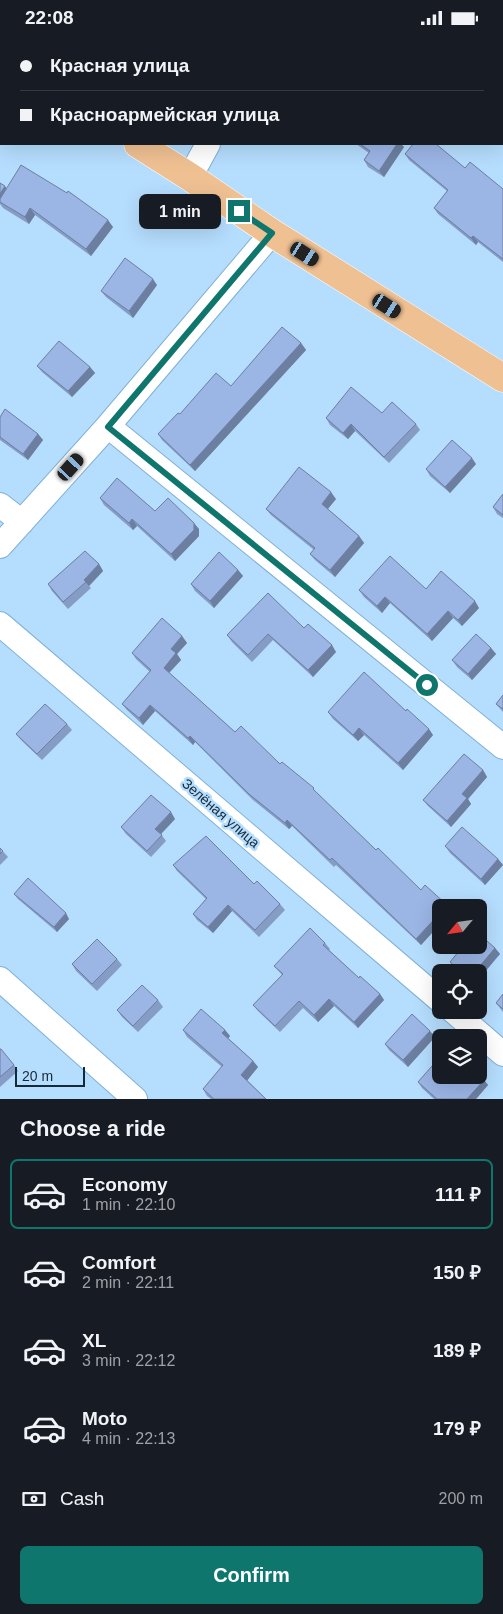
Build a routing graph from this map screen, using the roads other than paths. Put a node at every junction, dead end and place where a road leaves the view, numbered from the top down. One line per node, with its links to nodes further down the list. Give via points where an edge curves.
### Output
1 (140, 145): 3 (main road)
2 (207, 145): 3 (street)
3 (190, 177): 4 (main road)
4 (272, 233): 5 (main road); 6 (street)
5 (503, 378)
6 (108, 427): 8 (street); 11 (street)
7 (0, 505): 8 (street)
8 (22, 522): 9 (street)
9 (0, 546)
10 (0, 624): 13 (street, Зелёная улица)
11 (503, 747)
12 (0, 979): 16 (street)
13 (432, 993)
14 (462, 1019): 15 (street)
15 (503, 1054)
16 (134, 1099)

